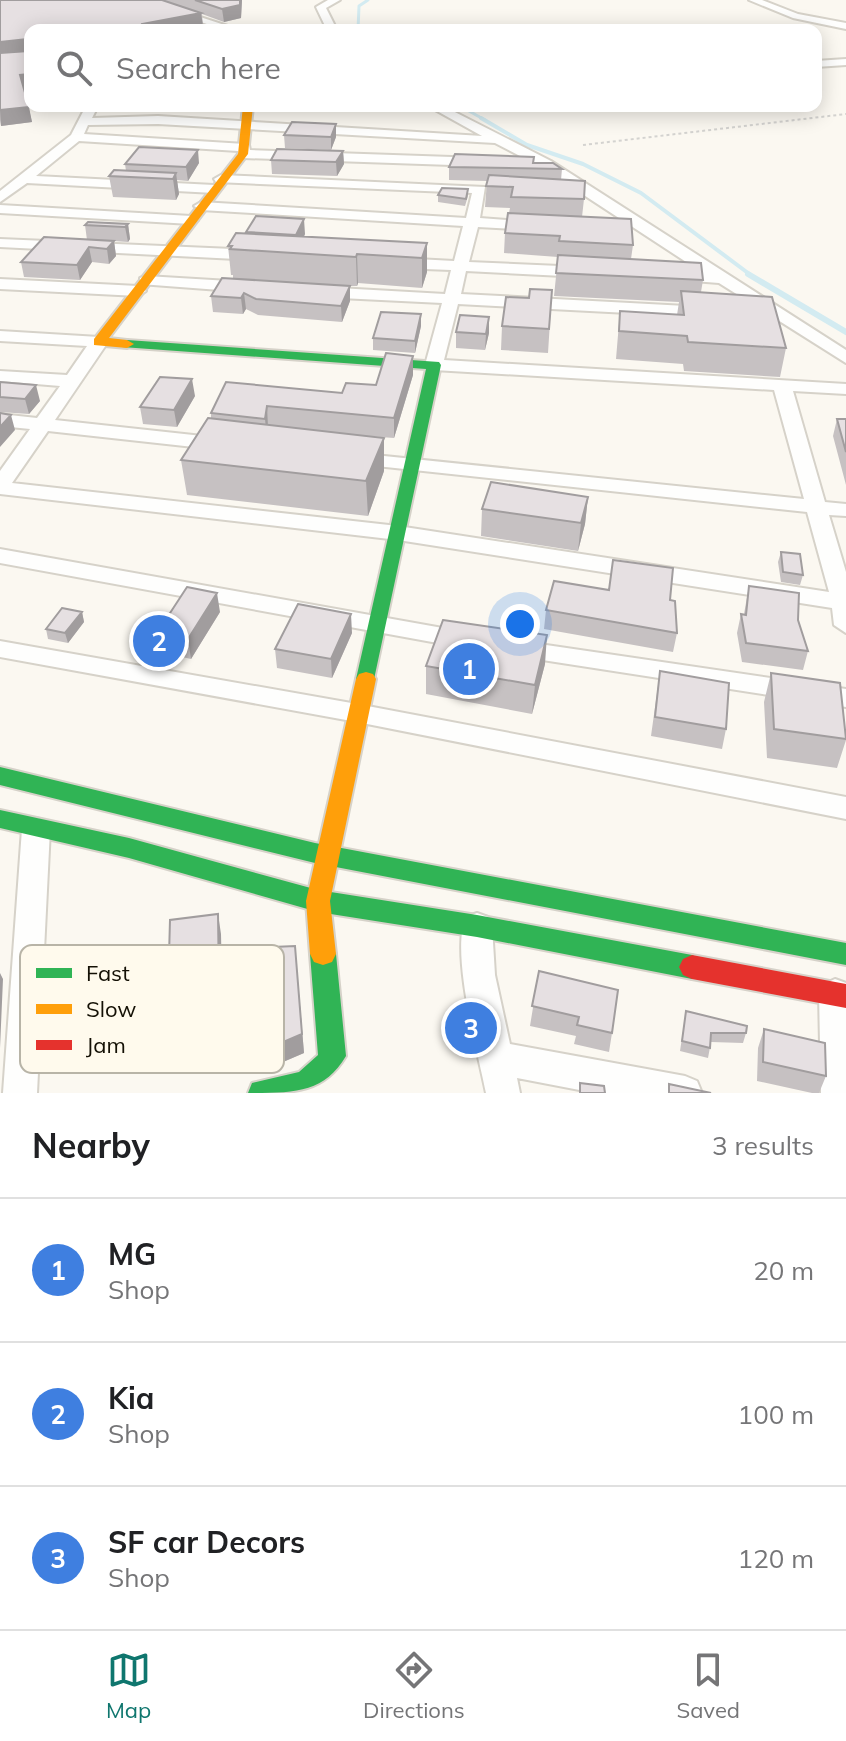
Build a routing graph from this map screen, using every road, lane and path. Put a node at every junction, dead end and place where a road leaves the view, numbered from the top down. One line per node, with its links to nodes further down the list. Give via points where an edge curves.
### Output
1 (139, 0): 4 (street)
2 (335, 0): 5 (street, via 321,7)
3 (754, 0): 6 (street)
4 (216, 24)
5 (328, 24)
6 (846, 26)
7 (846, 62): 8 (street)
8 (822, 64)
9 (88, 112): 13 (street)
10 (247, 112): 14 (street)
11 (446, 112): 16 (street)
12 (846, 114): 17 (path)
13 (82, 122): 14 (street, via 158,120); 15 (street)
14 (246, 128): 16 (street); 18 (street)
15 (76, 137): 18 (street); 22 (street)
16 (500, 140): 21 (street)
17 (583, 145)
18 (244, 151): 19 (street); 23 (street)
19 (498, 162)
20 (514, 163): 21 (street)
21 (546, 164): 25 (street)
22 (23, 179): 23 (street); 26 (street)
23 (218, 184): 28 (street); 29 (street, via 488,190)
24 (558, 192): 25 (street)
25 (589, 193): 32 (street)
26 (0, 198)
27 (0, 209): 28 (street)
28 (196, 213): 29 (street); 34 (street)
29 (471, 224): 30 (street); 37 (street)
30 (550, 226)
31 (613, 229): 32 (street)
32 (644, 230): 40 (street)
33 (0, 243): 34 (street)
34 (169, 250): 35 (street); 42 (street)
35 (275, 256)
36 (382, 262): 37 (street)
37 (458, 266): 38 (street); 45 (street)
38 (597, 272)
39 (659, 275): 40 (street)
40 (720, 278): 48 (street)
41 (0, 284): 42 (street)
42 (142, 286): 43 (street); 50 (street)
43 (268, 288)
44 (298, 290): 45 (street)
45 (451, 300): 46 (street); 52 (street)
46 (716, 312)
47 (747, 314): 48 (street)
48 (779, 315): 51 (street)
49 (0, 336): 50 (street)
50 (99, 342): 52 (street); 54 (street)
51 (846, 358)
52 (434, 365): 55 (street); 61 (street)
53 (0, 376): 54 (street)
54 (72, 381): 58 (street)
55 (783, 388): 56 (street); 63 (street)
56 (846, 389)
57 (0, 420): 58 (street)
58 (42, 424): 59 (street); 62 (street)
59 (243, 446)
60 (335, 457): 61 (street)
61 (413, 465): 63 (street); 65 (street)
62 (0, 487): 65 (street)
63 (815, 507): 64 (street); 67 (street)
64 (846, 510)
65 (398, 533): 67 (street); 68 (street)
66 (0, 556): 68 (street)
67 (845, 610)
68 (378, 627): 70 (street); 71 (street)
69 (0, 649): 71 (street)
70 (846, 698)
71 (357, 713): 73 (street); 76 (street)
72 (0, 776): 76 (street, via 104,805)
73 (846, 808)
74 (0, 819): 75 (street)
75 (36, 829): 77 (street, via 129,848); 79 (street)
76 (328, 853): 77 (street); 80 (street, via 524,896)
77 (318, 901): 78 (street); 85 (street, via 332,1056 326,1074 312,1084)
78 (477, 926): 81 (street); 82 (street, via 479,975)
79 (29, 945)
80 (846, 954)
81 (840, 995): 88 (street)
82 (496, 1058): 86 (street); 87 (street)
83 (21, 1073): 84 (street)
84 (20, 1093)
85 (262, 1093)
86 (503, 1093)
87 (685, 1093)
88 (838, 1093)

